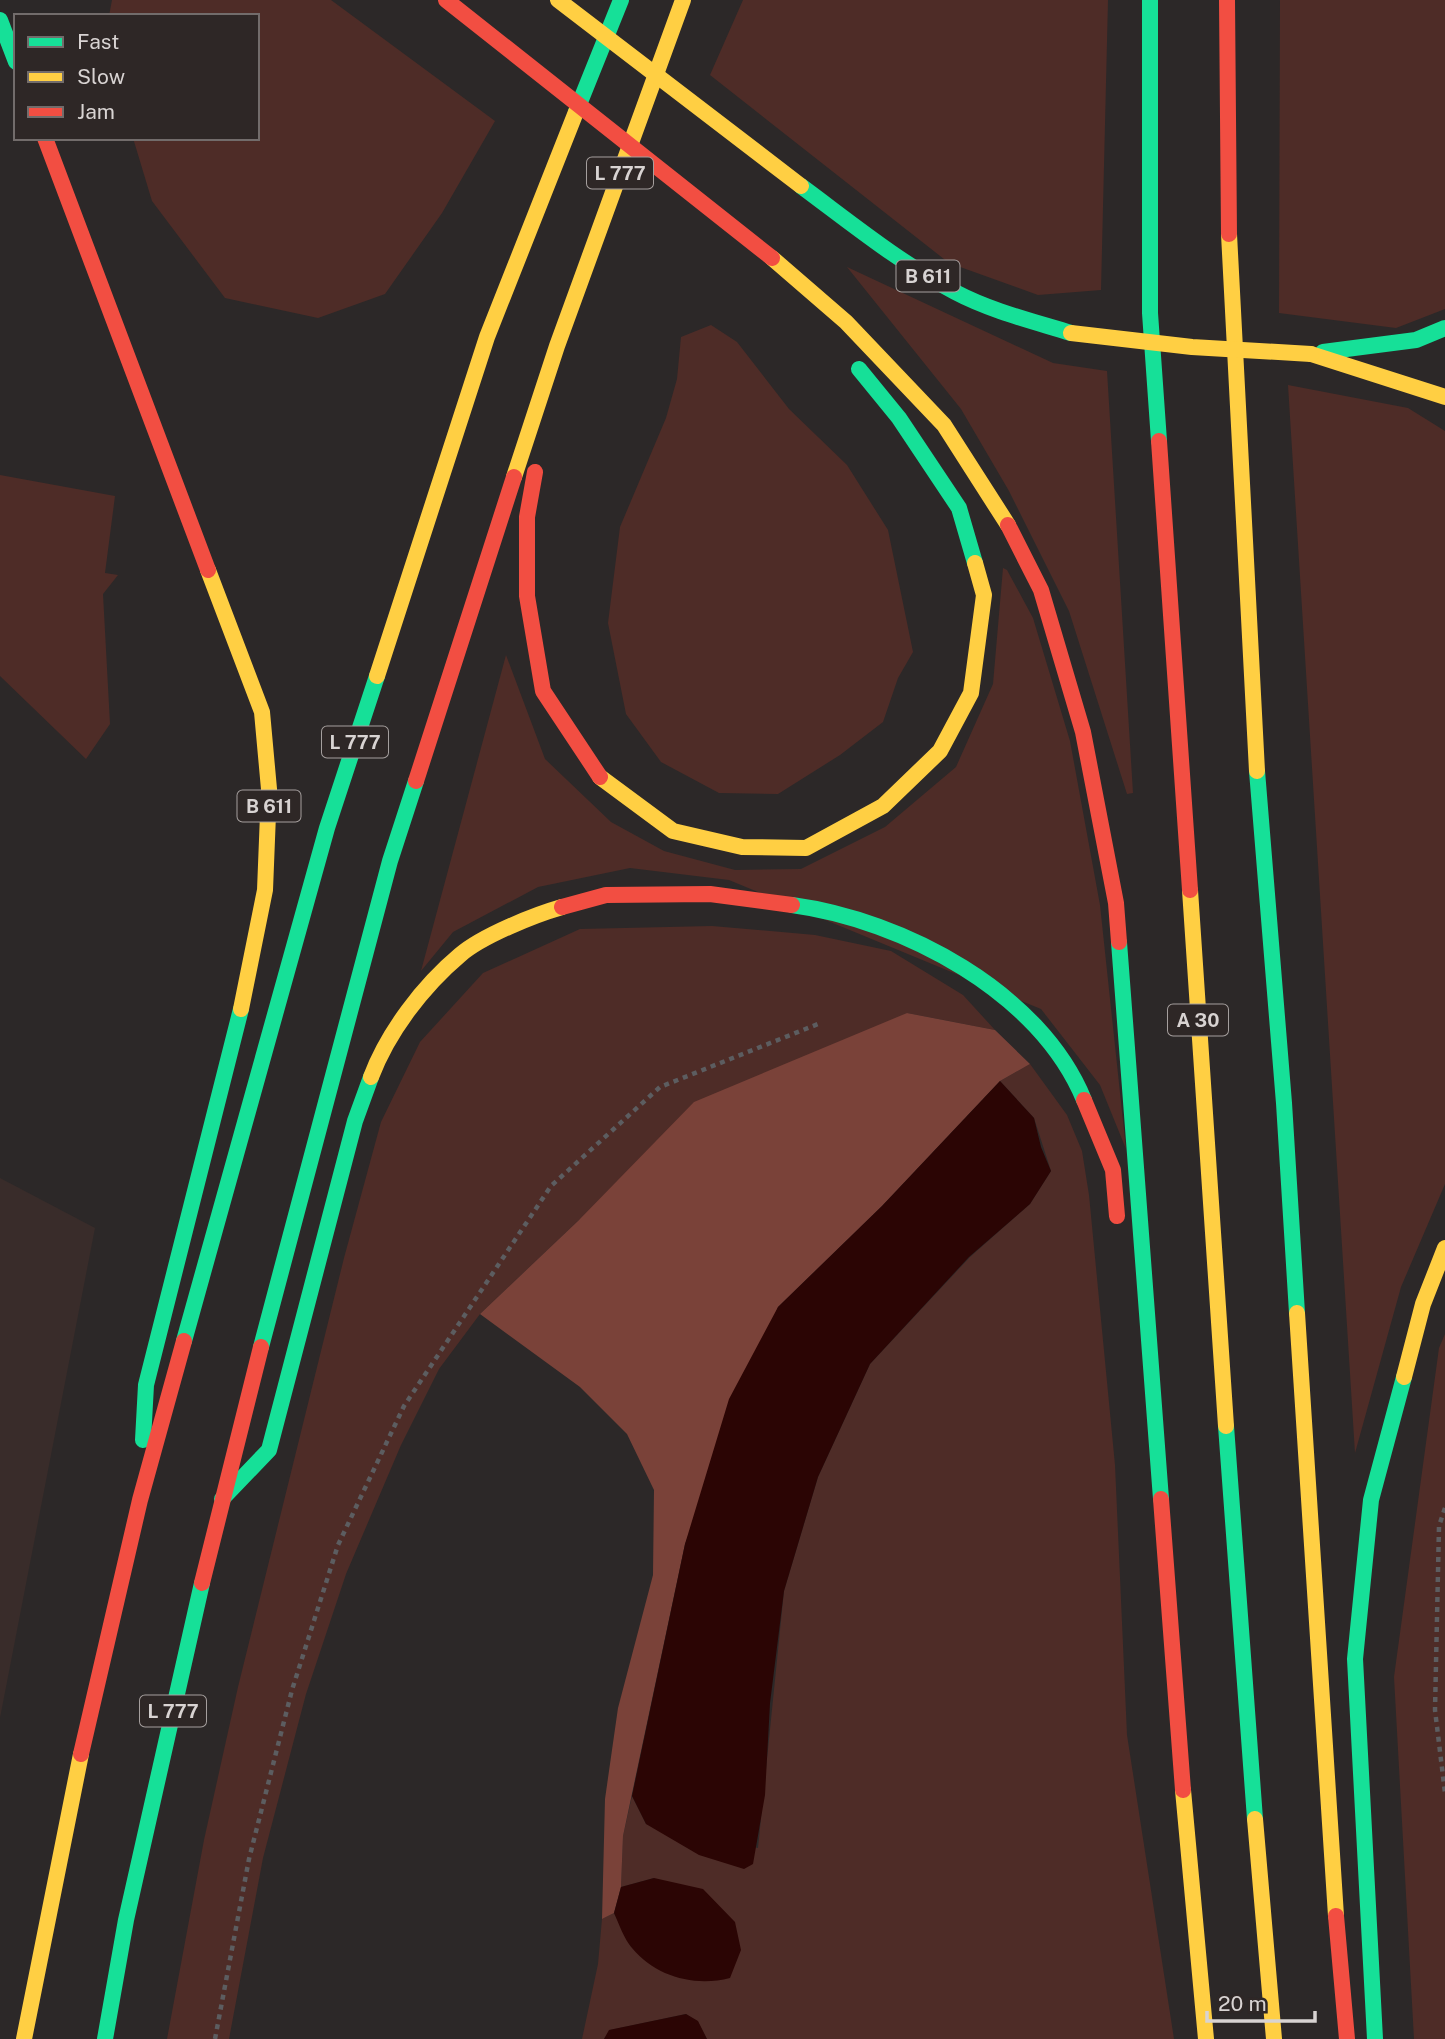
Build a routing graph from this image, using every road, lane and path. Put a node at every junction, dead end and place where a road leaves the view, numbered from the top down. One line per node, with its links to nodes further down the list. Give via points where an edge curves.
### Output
1 (446, 0): 10 (highway, bridge)
2 (558, 0): 14 (highway, B 611, bridge, via 899,258 957,293 1072,333)
3 (621, 0): 22 (highway, L 777, via 486,337 327,828)
4 (683, 0): 13 (highway, L 777)
5 (1150, 0): 30 (highway, A 30, via 1150,313 1248,1744)
6 (1227, 0): 31 (highway, via 1230,260 1254,738)
7 (0, 20): 8 (highway)
8 (14, 57)
9 (46, 140): 22 (highway, B 611, via 262,712 269,789 265,890 242,1005 146,1385)
10 (772, 258): 11 (highway); 21 (highway, via 846,322 944,425 1008,525 1041,590 1083,732 1116,903)
11 (823, 325)
12 (1445, 328): 14 (highway, B 611, via 1416,340)
13 (557, 346): 15 (highway, via 527,517 527,596 543,691 602,780 673,831 742,847 806,848 883,806 940,751 971,693 984,595 959,508 899,418); 23 (highway, L 777, via 390,861)
14 (1311, 354): 16 (highway)
15 (849, 356)
16 (1445, 397)
17 (818, 1024): 28 (path, via 660,1087 551,1186 404,1406 338,1545 292,1690 249,1859)
18 (1118, 1226): 23 (highway, via 1113,1170 1076,1080 1032,1021 985,983 915,940 819,909 710,894 606,895 535,915 461,954 416,1001 378,1059 355,1121 269,1450)
19 (1445, 1248): 32 (highway, via 1423,1304 1371,1500 1355,1659)
20 (1139, 1448): 21 (highway)
21 (1160, 1486): 29 (highway)
22 (140, 1500): 26 (highway, L 777, via 82,1750)
23 (220, 1501): 27 (highway, L 777, via 126,1920)
24 (1445, 1508): 25 (path, via 1439,1525 1435,1710)
25 (1445, 1793)
26 (24, 2039)
27 (104, 2039)
28 (215, 2039)
29 (1206, 2039)
30 (1274, 2039)
31 (1347, 2039)
32 (1374, 2039)

